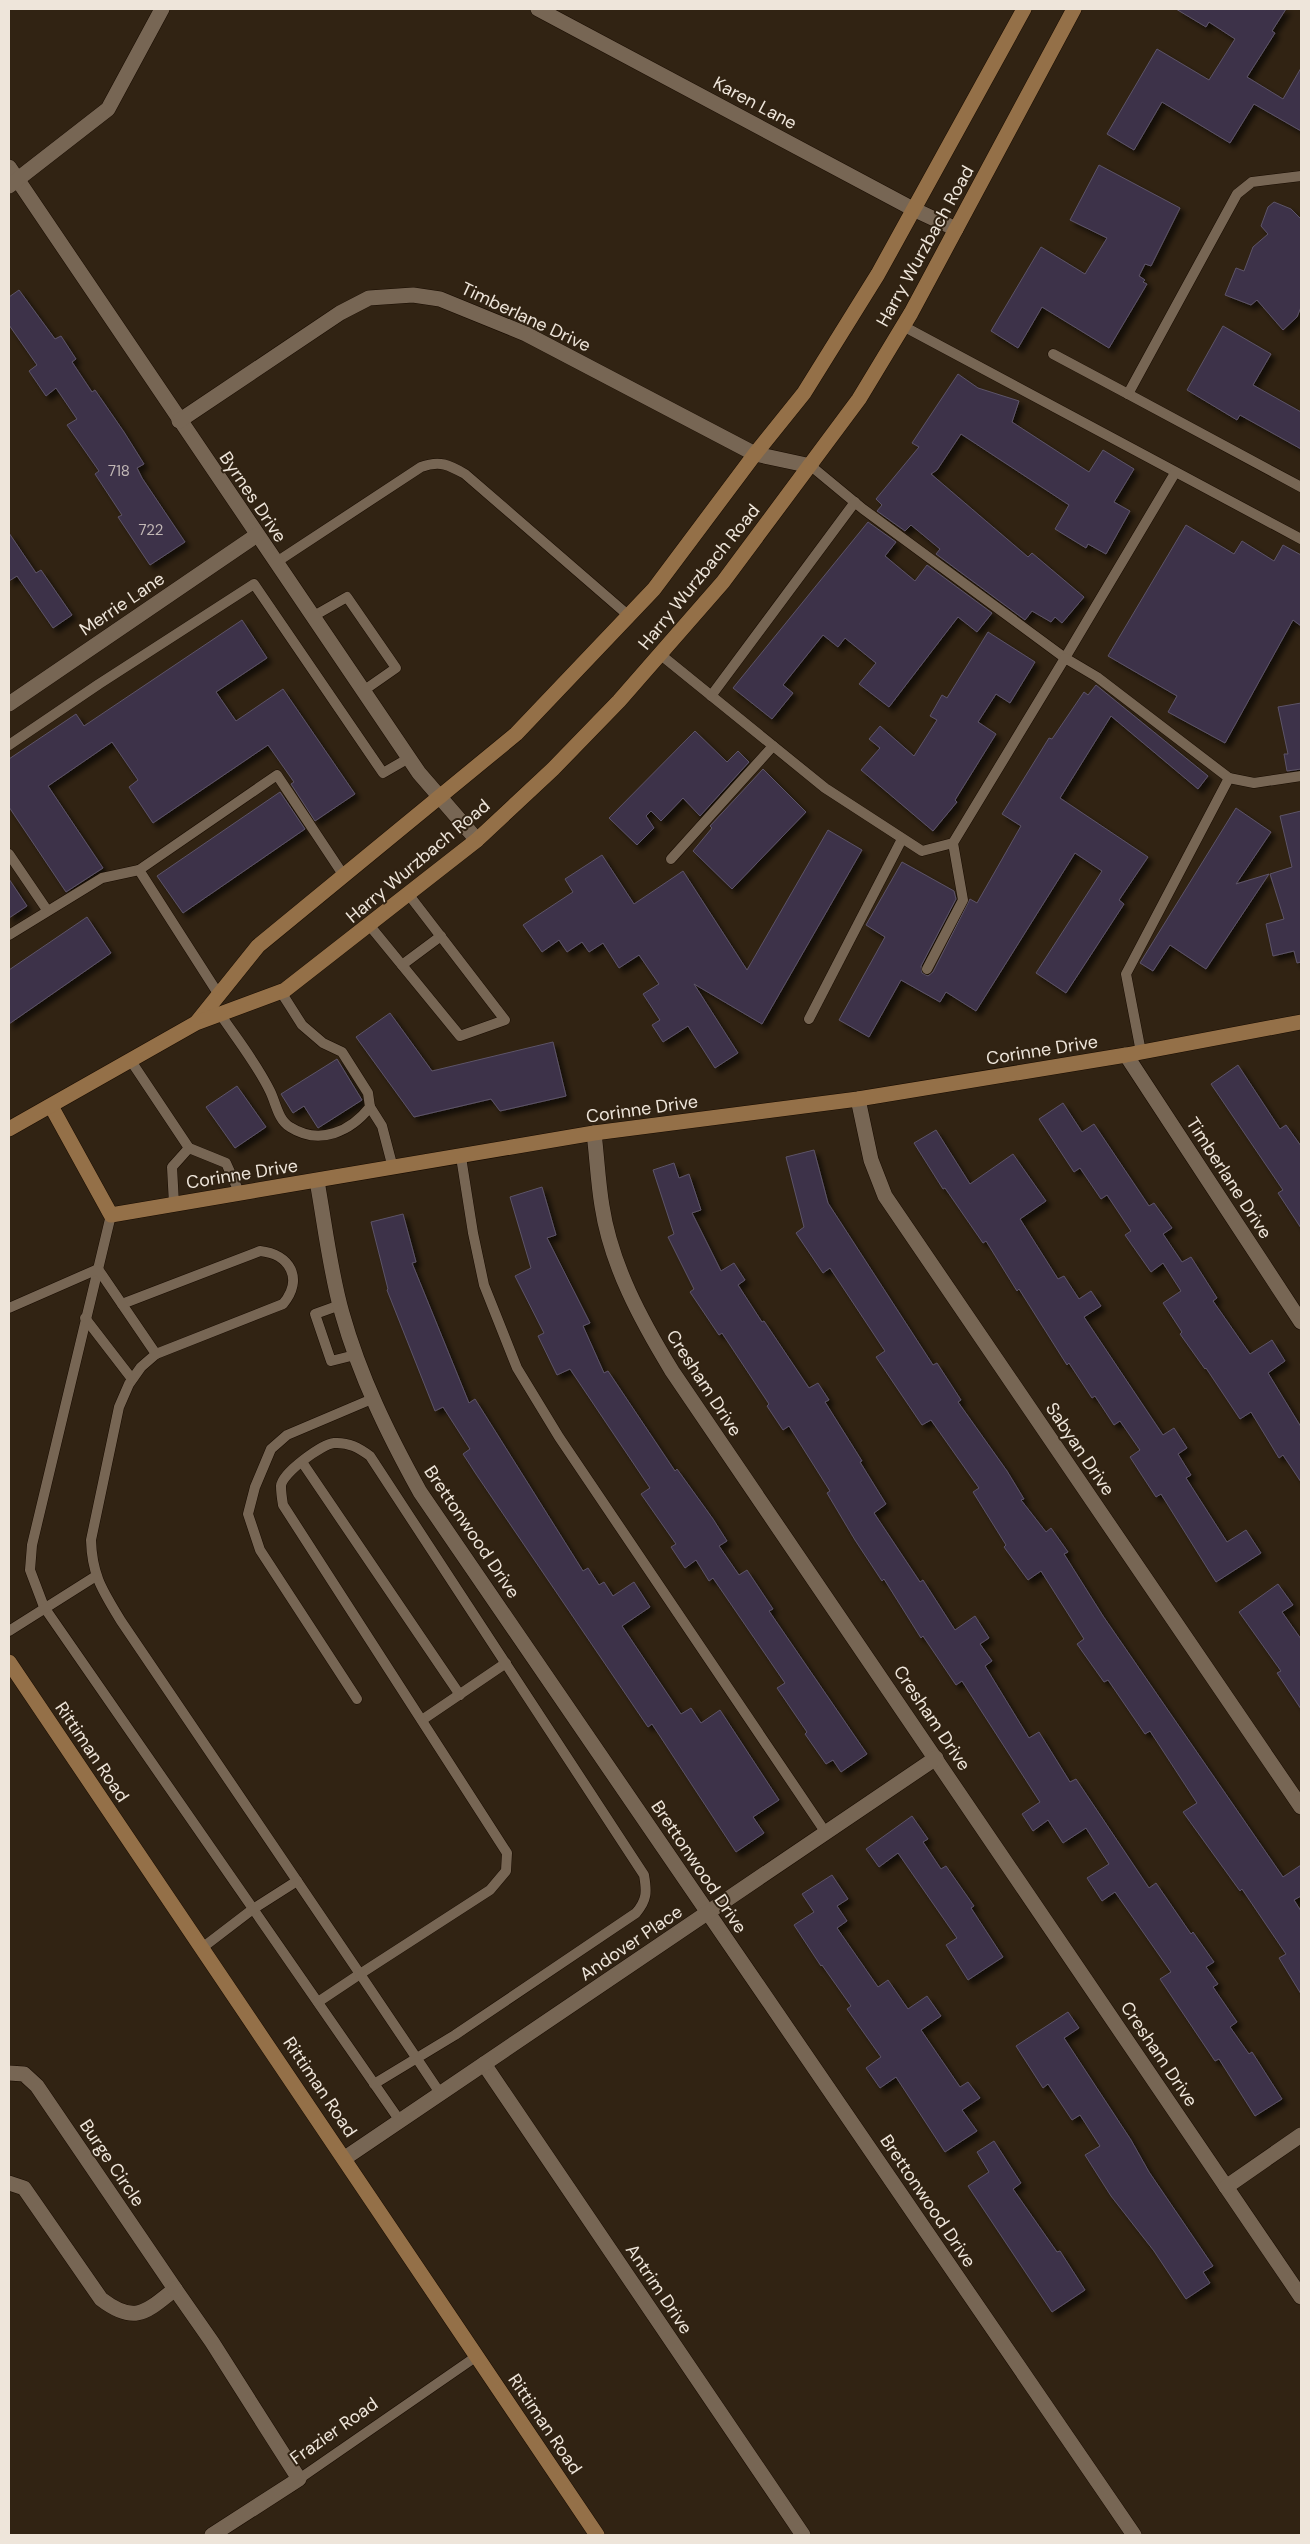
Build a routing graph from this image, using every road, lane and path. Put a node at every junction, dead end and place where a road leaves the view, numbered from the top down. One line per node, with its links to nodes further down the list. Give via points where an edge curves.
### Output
1 (162, 9): 7 (street, via 108,109)
2 (538, 9): 8 (street, Karen Lane)
3 (1024, 9): 8 (main road, Harry Wurzbach Road)
4 (1074, 9): 9 (main road, Harry Wurzbach Road)
5 (9, 167): 7 (street, Byrnes Drive)
6 (1301, 176): 12 (lane, via 1252,182 1237,194)
7 (13, 183): 13 (street, Byrnes Drive)
8 (913, 209): 9 (street, Karen Lane); 14 (main road, Harry Wurzbach Road, via 878,274 804,394)
9 (956, 229): 10 (main road, Harry Wurzbach Road)
10 (903, 326): 15 (main road, Harry Wurzbach Road, via 859,399); 16 (lane)
11 (1054, 354): 12 (lane)
12 (1128, 394): 17 (lane)
13 (179, 421): 14 (street, Timberlane Drive, via 369,298 413,295 440,298 526,334); 19 (street, Byrnes Drive)
14 (755, 454): 15 (street, Timberlane Drive); 22 (main road, Harry Wurzbach Road, via 654,589)
15 (811, 466): 18 (lane); 24 (main road, Harry Wurzbach Road, via 724,582)
16 (1175, 472): 20 (lane); 25 (lane)
17 (1301, 487)
18 (859, 506): 25 (lane); 27 (lane)
19 (256, 535): 21 (street, Byrnes Drive); 28 (street, Merrie Lane)
20 (1301, 539)
21 (276, 562): 22 (lane, via 421,466 446,463 465,474); 23 (street, Byrnes Drive)
22 (629, 616): 34 (main road, Harry Wurzbach Road, via 516,734)
23 (312, 617): 26 (street, Byrnes Drive); 26 (lane, via 347,597 396,668)
24 (661, 655): 27 (lane); 36 (main road, Harry Wurzbach Road, via 553,769)
25 (1066, 658): 33 (lane, via 1097,677); 37 (lane)
26 (363, 691): 31 (street, Byrnes Drive)
27 (711, 696): 30 (lane)
28 (11, 699)
29 (9, 745): 31 (lane, via 254,584 383,773)
30 (773, 746): 35 (lane, via 825,788); 39 (lane)
31 (409, 758): 34 (street, Byrnes Drive)
32 (1301, 776): 33 (lane, via 1254,783)
33 (1229, 778): 55 (lane, via 1126,974)
34 (440, 798): 36 (street, Byrnes Drive); 41 (main road, Harry Wurzbach Road)
35 (902, 839): 37 (lane, via 922,852); 52 (lane)
36 (477, 840): 42 (main road, Harry Wurzbach Road)
37 (953, 843): 48 (lane, via 963,900)
38 (9, 854): 43 (lane)
39 (671, 859)
40 (138, 870): 41 (lane, via 277,775); 43 (lane, via 102,878); 50 (lane)
41 (344, 876): 50 (main road, Harry Wurzbach Road, via 258,946)
42 (409, 895): 44 (main road, Harry Wurzbach Road); 46 (lane)
43 (47, 910): 45 (lane)
44 (370, 926): 47 (lane); 49 (main road, Harry Wurzbach Road)
45 (9, 935)
46 (441, 936): 47 (lane); 47 (lane, via 505,1020 460,1036)
47 (402, 965)
48 (927, 969)
49 (281, 992): 51 (main road, Harry Wurzbach Road); 59 (lane, via 302,1025 324,1043 342,1052 368,1094)
50 (219, 995): 54 (main road, Harry Wurzbach Road)
51 (220, 1014): 54 (main road, Harry Wurzbach Road); 59 (lane, via 290,1127 315,1136 336,1134 359,1121)
52 (808, 1019)
53 (1301, 1022): 55 (main road, Corinne Drive)
54 (196, 1023): 56 (main road, Harry Wurzbach Road)
55 (1133, 1054): 57 (main road, Corinne Drive); 74 (street, Timberlane Drive)
56 (131, 1061): 58 (main road, Harry Wurzbach Road); 62 (lane)
57 (858, 1099): 61 (main road, Corinne Drive); 89 (street, Sabyan Drive, via 870,1160 885,1196)
58 (51, 1106): 60 (main road, Harry Wurzbach Road); 68 (main road)
59 (370, 1107): 64 (lane, via 382,1126)
60 (9, 1129)
61 (594, 1134): 63 (main road, Corinne Drive); 88 (street, Cresham Drive, via 602,1207 611,1244 647,1331)
62 (189, 1148): 66 (lane, via 226,1162); 67 (lane, via 172,1167)
63 (461, 1156): 64 (main road, Corinne Drive); 90 (lane, via 484,1285 517,1368 559,1437)
64 (393, 1168): 65 (main road, Corinne Drive)
65 (317, 1181): 66 (main road, Corinne Drive); 71 (street, Brettonwood Drive)
66 (240, 1194): 67 (main road, Corinne Drive)
67 (174, 1204): 68 (main road, Corinne Drive)
68 (111, 1215): 69 (lane)
69 (98, 1269): 70 (lane); 72 (lane); 73 (lane)
70 (122, 1304): 75 (lane); 75 (lane, via 260,1251 272,1252 282,1258 292,1273 291,1294 283,1304)
71 (340, 1305): 76 (street, Brettonwood Drive); 76 (lane, via 315,1314 330,1361)
72 (9, 1308)
73 (85, 1318): 77 (lane); 81 (lane, via 32,1545 30,1570)
74 (1301, 1322)
75 (156, 1354): 77 (lane, via 140,1367)
76 (356, 1355): 78 (street, Brettonwood Drive)
77 (132, 1379): 80 (lane, via 120,1406 91,1540 91,1563)
78 (372, 1399): 86 (lane, via 287,1435 271,1449 248,1514 260,1550); 93 (street, Brettonwood Drive, via 420,1492)
79 (302, 1462): 84 (lane, via 333,1443 354,1445 370,1456); 85 (lane); 87 (lane, via 281,1484 283,1505)
80 (96, 1576): 81 (lane); 91 (lane, via 121,1621)
81 (44, 1607): 82 (lane); 92 (lane)
82 (9, 1630)
83 (9, 1662): 94 (main road, Rittiman Road)
84 (506, 1663): 85 (lane); 97 (lane, via 644,1875 646,1902 636,1913 455,2035)
85 (460, 1694): 87 (lane)
86 (357, 1699)
87 (422, 1720): 95 (lane, via 508,1853 506,1872 490,1890)
88 (936, 1758): 90 (street, Andover Place); 106 (street, Cresham Drive)
89 (1301, 1807)
90 (826, 1833): 93 (street, Andover Place)
91 (297, 1881): 92 (lane); 95 (lane)
92 (253, 1909): 94 (lane); 96 (lane)
93 (708, 1913): 98 (street, Andover Place); 114 (street, Brettonwood Drive)
94 (202, 1948): 104 (main road, Rittiman Road)
95 (360, 1974): 96 (lane); 97 (lane)
96 (318, 2002): 100 (lane)
97 (416, 2057): 100 (lane); 101 (lane)
98 (484, 2064): 101 (street, Andover Place); 113 (street, Antrim Drive)
99 (9, 2072): 107 (street, Burge Circle, via 24,2074 37,2086)
100 (374, 2084): 102 (lane)
101 (440, 2093): 102 (street, Andover Place)
102 (400, 2121): 104 (street, Andover Place)
103 (1301, 2136): 106 (street)
104 (345, 2158): 109 (main road, Rittiman Road)
105 (9, 2183): 107 (street, via 24,2188 101,2299 117,2311 132,2315 154,2306)
106 (1226, 2186): 108 (street, Cresham Drive)
107 (175, 2289): 110 (street, Burge Circle)
108 (1301, 2297)
109 (477, 2356): 110 (lane, Frazier Road); 112 (main road, Rittiman Road)
110 (298, 2479): 111 (street, Frazier Road)
111 (212, 2535)
112 (597, 2535)
113 (804, 2535)
114 (1134, 2535)

